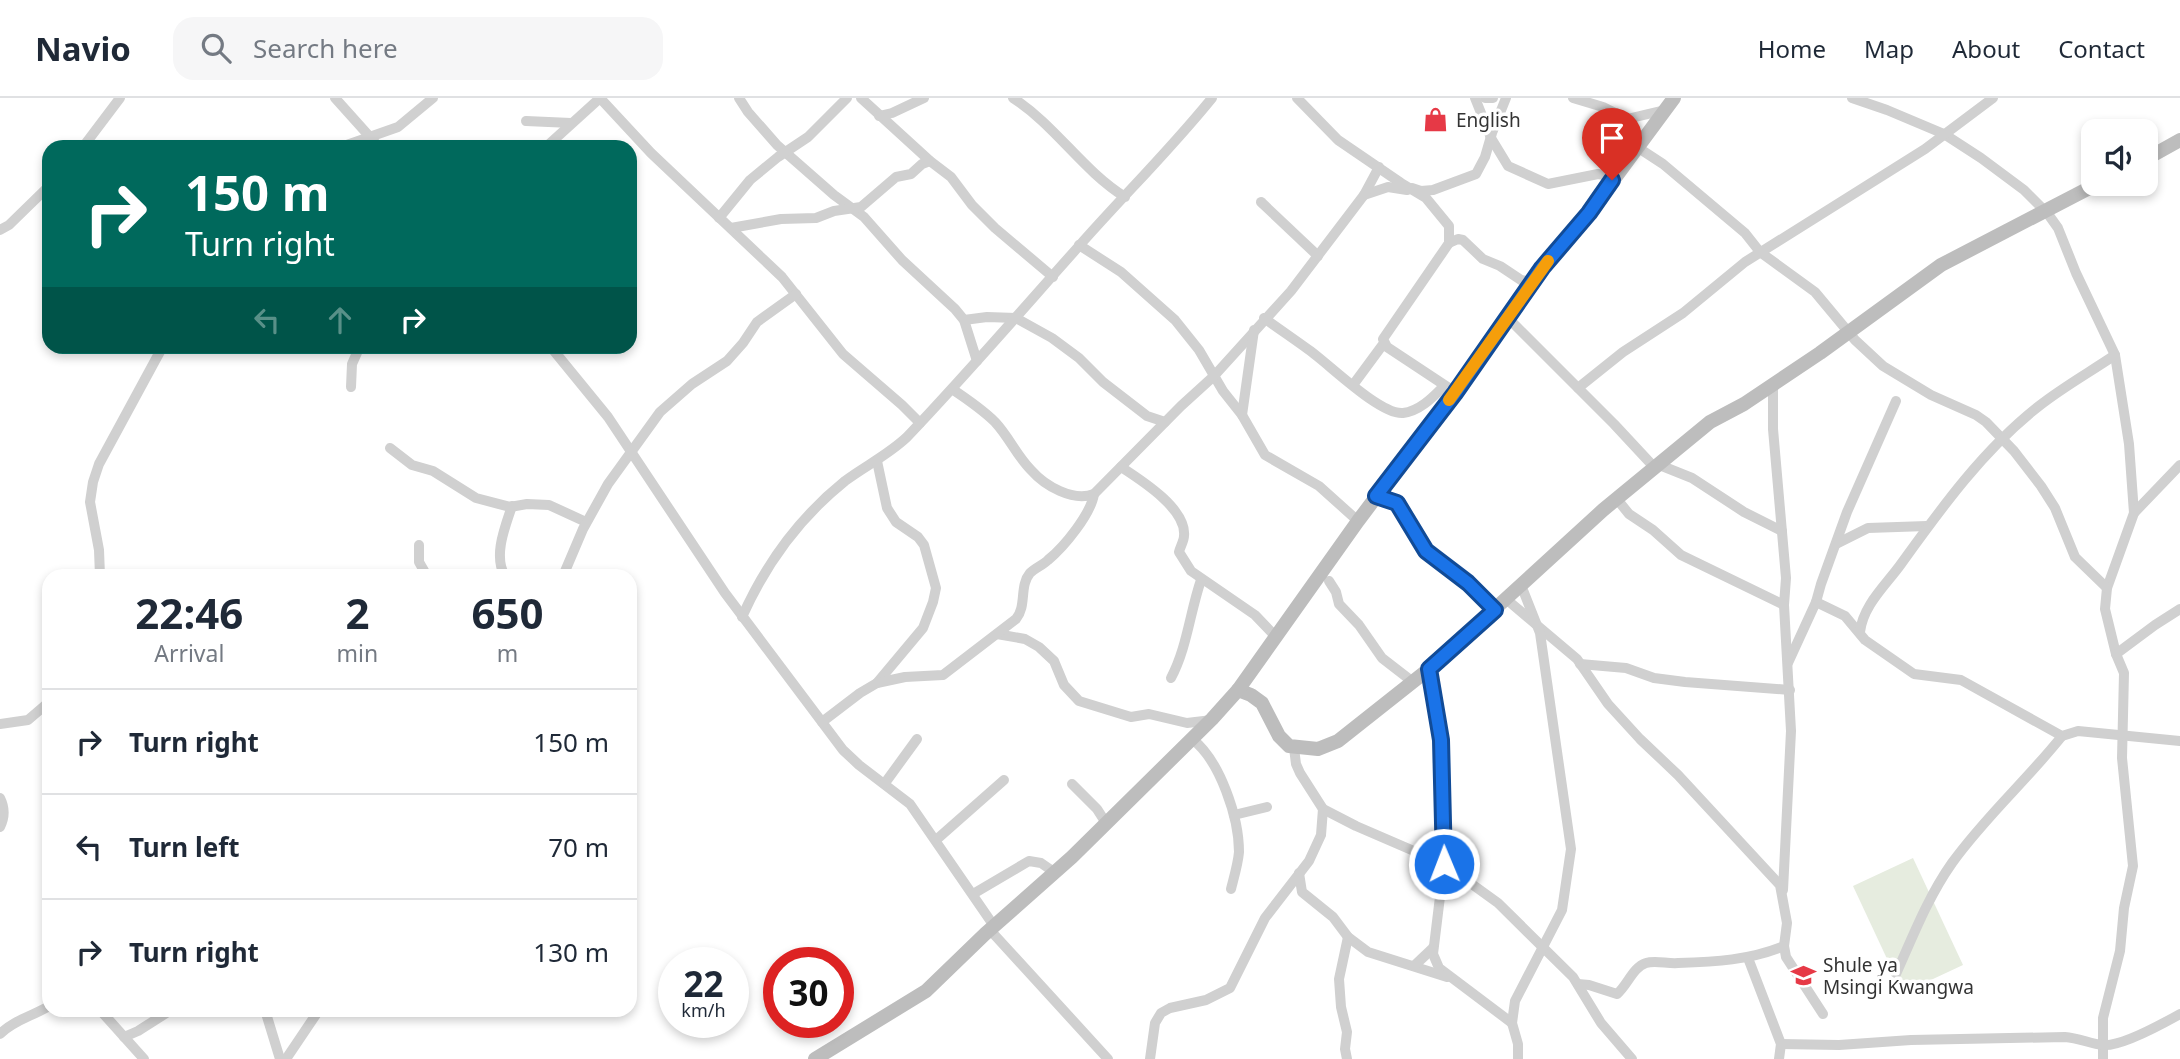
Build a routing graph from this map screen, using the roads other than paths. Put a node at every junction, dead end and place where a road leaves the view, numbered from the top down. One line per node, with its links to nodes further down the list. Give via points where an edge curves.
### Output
1 (120, 98): 25 (street)
2 (335, 98): 26 (street)
3 (433, 98): 27 (street, via 402,125)
4 (600, 98): 22 (street); 44 (street)
5 (739, 98): 31 (street)
6 (847, 98): 31 (street, via 808,138)
7 (860, 98): 20 (street)
8 (924, 98): 20 (street)
9 (1013, 98): 40 (street, via 1045,122 1098,179)
10 (1212, 98): 40 (street)
11 (1297, 98): 34 (street, via 1331,135)
12 (1475, 98): 24 (street)
13 (1485, 98): 14 (street)
14 (1493, 98)
15 (1506, 98): 24 (street)
16 (1573, 98): 19 (street, via 1627,119)
17 (1852, 98): 23 (street)
18 (1993, 98): 23 (street)
19 (1670, 104): 30 (street)
20 (879, 116): 33 (street)
21 (526, 121): 22 (street)
22 (571, 123): 28 (street)
23 (1944, 134): 43 (street, via 2002,173); 49 (street)
24 (1490, 138): 35 (street, via 1506,164 1544,183 1598,174); 36 (street, via 1483,163 1473,176 1433,190)
25 (88, 140)
26 (367, 140)
27 (374, 140)
28 (553, 140)
29 (2180, 140): 32 (street)
30 (1637, 147): 35 (street); 49 (street, via 1663,163 1738,227)
31 (785, 152): 42 (street); 44 (street, via 750,180)
32 (2158, 152)
33 (930, 161): 42 (street, via 911,174 896,177); 51 (street, via 951,177 995,228)
34 (1379, 167): 36 (street); 39 (street)
35 (1612, 180): 52 (street)
36 (1412, 188): 39 (street, via 1388,187); 47 (street, via 1448,226)
37 (2081, 192): 43 (street)
38 (42, 193): 46 (street)
39 (1364, 195): 50 (street)
40 (1125, 197): 48 (street)
41 (1261, 202): 50 (street)
42 (853, 209): 45 (street); 57 (street)
43 (2045, 211): 59 (street, via 1941,265); 64 (street, via 2058,228)
44 (719, 218): 45 (street)
45 (731, 228): 53 (street)
46 (0, 230)
47 (1449, 243): 52 (street, via 1463,240 1483,259 1521,281); 60 (street, via 1385,335)
48 (1079, 245): 51 (street); 66 (street, via 1121,272 1175,320)
49 (1760, 252): 59 (street, via 1815,292); 70 (street)
50 (1318, 256): 55 (street)
51 (1053, 277): 54 (street)
52 (1533, 282): 56 (street)
53 (796, 294): 76 (street, via 843,354); 79 (street, via 757,322 727,362 663,409)
54 (1016, 318): 57 (street); 65 (street); 75 (street, via 1059,344 1147,416)
55 (1264, 318): 58 (street); 68 (street)
56 (1508, 318): 70 (street); 72 (street)
57 (964, 320): 65 (street)
58 (1254, 330): 66 (street); 74 (street)
59 (1849, 332): 67 (street); 77 (street, via 1886,368 1981,418)
60 (1384, 343): 68 (street); 72 (street)
61 (159, 354): 95 (street, via 93,482 90,502)
62 (356, 354): 69 (street)
63 (557, 354): 79 (street, via 608,417)
64 (2115, 355): 77 (street, via 2050,397); 88 (street)
65 (977, 361): 71 (street)
66 (1214, 376): 74 (street); 75 (street)
67 (1773, 384): 82 (street, via 1710,422); 92 (street)
68 (1353, 385): 72 (street, via 1380,406 1403,413)
69 (351, 387)
70 (1578, 388): 82 (street)
71 (952, 389): 76 (street); 84 (street, via 993,420 1039,477 1068,494)
72 (1449, 389): 85 (street)
73 (1896, 401): 93 (street)
74 (1242, 415): 89 (street, via 1265,455 1320,486)
75 (1165, 422): 83 (street)
76 (920, 424): 80 (street)
77 (2003, 439): 91 (street); 102 (street, via 2055,508 2075,557)
78 (390, 449): 87 (street, via 476,498)
79 (629, 452): 90 (street); 108 (street)
80 (877, 461): 108 (street, via 847,480 792,533 767,567); 119 (street, via 887,509 896,523 924,545 936,588 923,628)
81 (2180, 465): 88 (street)
82 (1655, 466): 86 (street); 92 (street, via 1692,478)
83 (1121, 467): 84 (street); 99 (street, via 1177,513 1184,533 1180,554)
84 (1094, 494): 111 (street, via 1086,516 1060,548 1030,574 1018,617)
85 (1376, 496): 89 (street); 107 (street, via 1397,503 1426,551)
86 (1616, 498): 101 (street); 105 (street, via 1681,555)
87 (512, 506): 90 (street, via 549,505); 97 (street, via 499,558)
88 (2134, 513): 102 (street)
89 (1358, 521): 112 (street)
90 (586, 522): 98 (street)
91 (1927, 526): 93 (street, via 1868,528); 110 (street, via 1872,601)
92 (1782, 531): 105 (street)
93 (1836, 544): 104 (street)
94 (419, 545): 96 (street)
95 (100, 569)
96 (423, 569)
97 (501, 569)
98 (566, 569)
99 (1201, 580): 112 (street, via 1255,615); 117 (street)
100 (1329, 581): 118 (street, via 1339,604 1382,658)
101 (1521, 585): 103 (street); 109 (street)
102 (2107, 588): 113 (street, via 2105,609)
103 (1507, 599): 107 (street); 109 (street)
104 (1816, 602): 110 (street, via 1845,616); 115 (street)
105 (1784, 605): 115 (street)
106 (2180, 609): 113 (street)
107 (1495, 610): 116 (street)
108 (742, 617): 124 (street)
109 (1538, 625): 114 (street); 152 (street, via 1572,849 1563,905)
110 (1860, 632): 127 (street, via 1869,644 1914,674 1961,680)
111 (996, 634): 119 (street, via 943,675); 123 (street, via 1039,647 1054,661 1064,685 1079,701 1131,718 1149,714 1187,723)
112 (1276, 637): 120 (street)
113 (2116, 654): 126 (street, via 2125,683)
114 (1580, 664): 121 (street, via 1626,668 1685,682); 148 (street, via 1608,704)
115 (1786, 667): 121 (street)
116 (1429, 669): 118 (street); 142 (street, via 1441,740)
117 (1171, 678)
118 (1413, 682): 131 (street, via 1338,741 1318,749)
119 (877, 683): 124 (street)
120 (1238, 690): 123 (street); 131 (street, via 1262,703 1279,736)
121 (1790, 691): 148 (street)
122 (42, 708): 125 (street, via 28,720)
123 (1212, 719): 128 (street)
124 (822, 722): 133 (street, via 851,758)
125 (0, 724)
126 (2121, 734): 127 (street, via 2078,731); 130 (street); 171 (street, via 2133,866 2120,951 2103,1018)
127 (2062, 736): 157 (street, via 1952,863)
128 (1192, 739): 138 (street, via 1219,775); 139 (street)
129 (917, 740): 133 (street)
130 (2180, 741)
131 (1294, 748): 137 (street, via 1300,773)
132 (1004, 780): 141 (street)
133 (885, 783): 141 (street, via 911,804)
134 (1072, 784): 139 (street)
135 (0, 798): 140 (street, via 4,806)
136 (1266, 807): 138 (street)
137 (1323, 809): 142 (street); 144 (street, via 1321,835)
138 (1234, 815): 146 (street, via 1239,852)
139 (1106, 823): 143 (street)
140 (0, 827)
141 (936, 839): 149 (street)
142 (1444, 864): 152 (street, via 1498,903); 154 (street)
143 (1054, 872): 149 (street, via 1029,861); 150 (street)
144 (1300, 873): 145 (street); 147 (street)
145 (1291, 885): 147 (street); 177 (street, via 1256,932 1230,988 1161,1013 1155,1023)
146 (1231, 889)
147 (1301, 891): 151 (street, via 1333,917)
148 (1783, 892): 153 (street)
149 (973, 894): 150 (street)
150 (992, 928): 175 (street, via 926,991); 176 (street)
151 (1348, 937): 156 (street, via 1374,955); 178 (street, via 1339,979)
152 (1542, 946): 159 (street); 167 (street, via 1515,1001)
153 (1784, 946): 155 (street); 161 (street, via 1790,965)
154 (1433, 948): 156 (street); 158 (street, via 1439,968)
155 (1748, 958): 159 (street, via 1647,962 1616,994); 170 (street)
156 (1413, 967): 158 (street)
157 (1896, 974)
158 (1453, 980): 167 (street)
159 (1578, 984): 180 (street, via 1601,1023)
160 (42, 1010): 168 (street)
161 (1823, 1014)
162 (2180, 1014): 171 (street, via 2135,1037)
163 (106, 1017): 169 (street)
164 (160, 1017): 169 (street)
165 (267, 1017): 173 (street)
166 (314, 1017): 174 (street)
167 (1512, 1023): 179 (street)
168 (0, 1034)
169 (124, 1037): 172 (street)
170 (1781, 1044): 171 (street, via 2066,1037); 181 (street)
171 (2104, 1045): 182 (street)
172 (145, 1059)
173 (280, 1059)
174 (286, 1059)
175 (815, 1059)
176 (1108, 1059)
177 (1150, 1059)
178 (1347, 1059)
179 (1518, 1059)
180 (1632, 1059)
181 (1779, 1059)
182 (2103, 1059)

